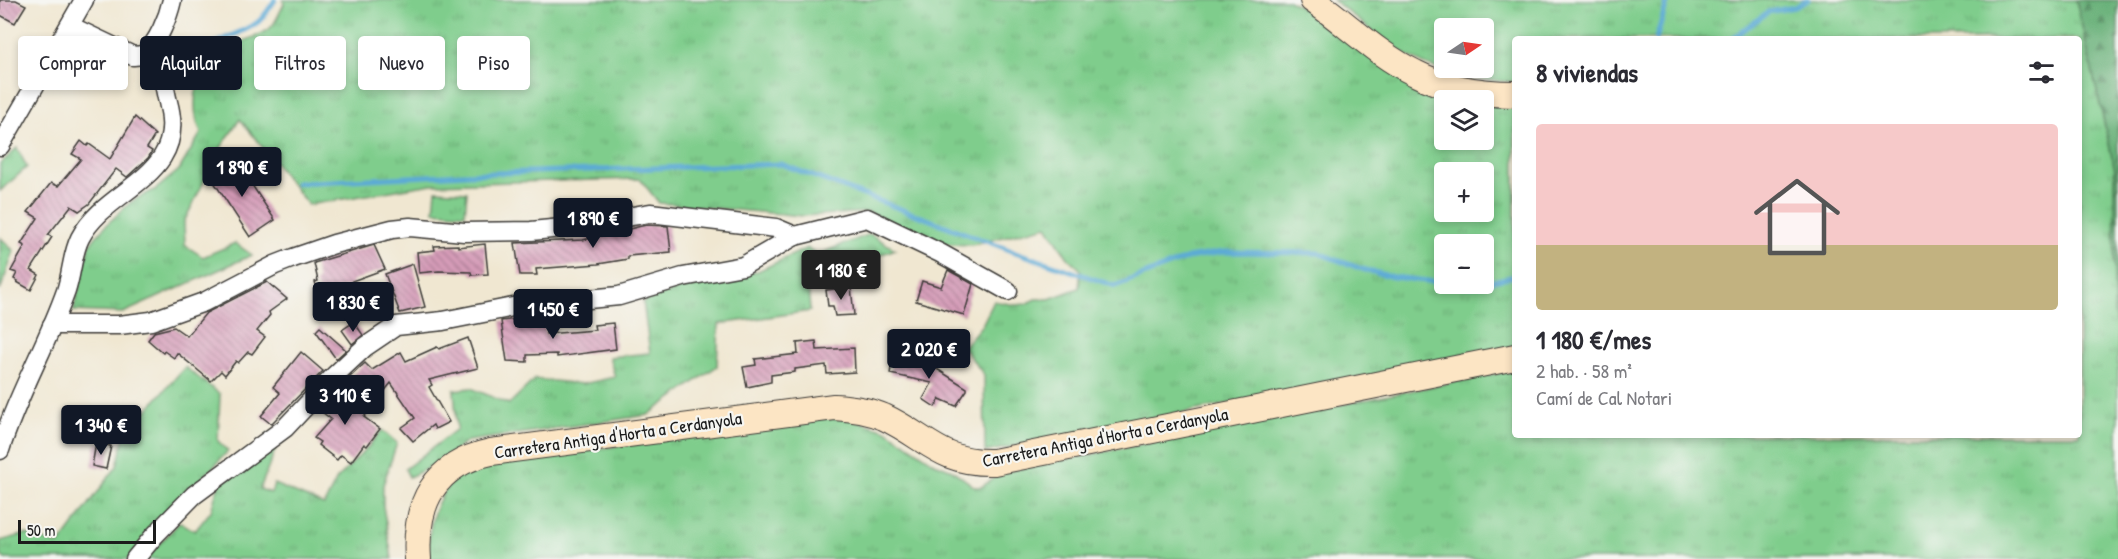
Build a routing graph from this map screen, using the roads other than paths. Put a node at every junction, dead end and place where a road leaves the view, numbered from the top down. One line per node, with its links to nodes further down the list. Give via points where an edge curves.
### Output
1 (84, 0): 4 (street)
2 (172, 0): 5 (street)
3 (1313, 0): 8 (street, via 1416,74 1458,88)
4 (70, 26): 6 (street, via 133,56); 9 (street)
5 (157, 36)
6 (140, 55)
7 (165, 90): 12 (street, via 172,119 163,155 153,170 99,213 84,231)
8 (1512, 94)
9 (0, 146)
10 (795, 236): 11 (street, via 867,218); 12 (street, via 776,228 650,213 531,231 393,229 284,262 204,302 151,321); 15 (street, via 743,266 683,277 619,296 518,306 396,326 342,368 285,428 194,495)
11 (1008, 291)
12 (52, 325): 14 (street)
13 (1512, 358): 16 (street, Carretera Antiga d'Horta a Cerdanyola, via 994,462 951,457 885,418 868,411 834,407 491,452 452,467 432,487 419,521)
14 (0, 450)
15 (135, 559)
16 (418, 559)

